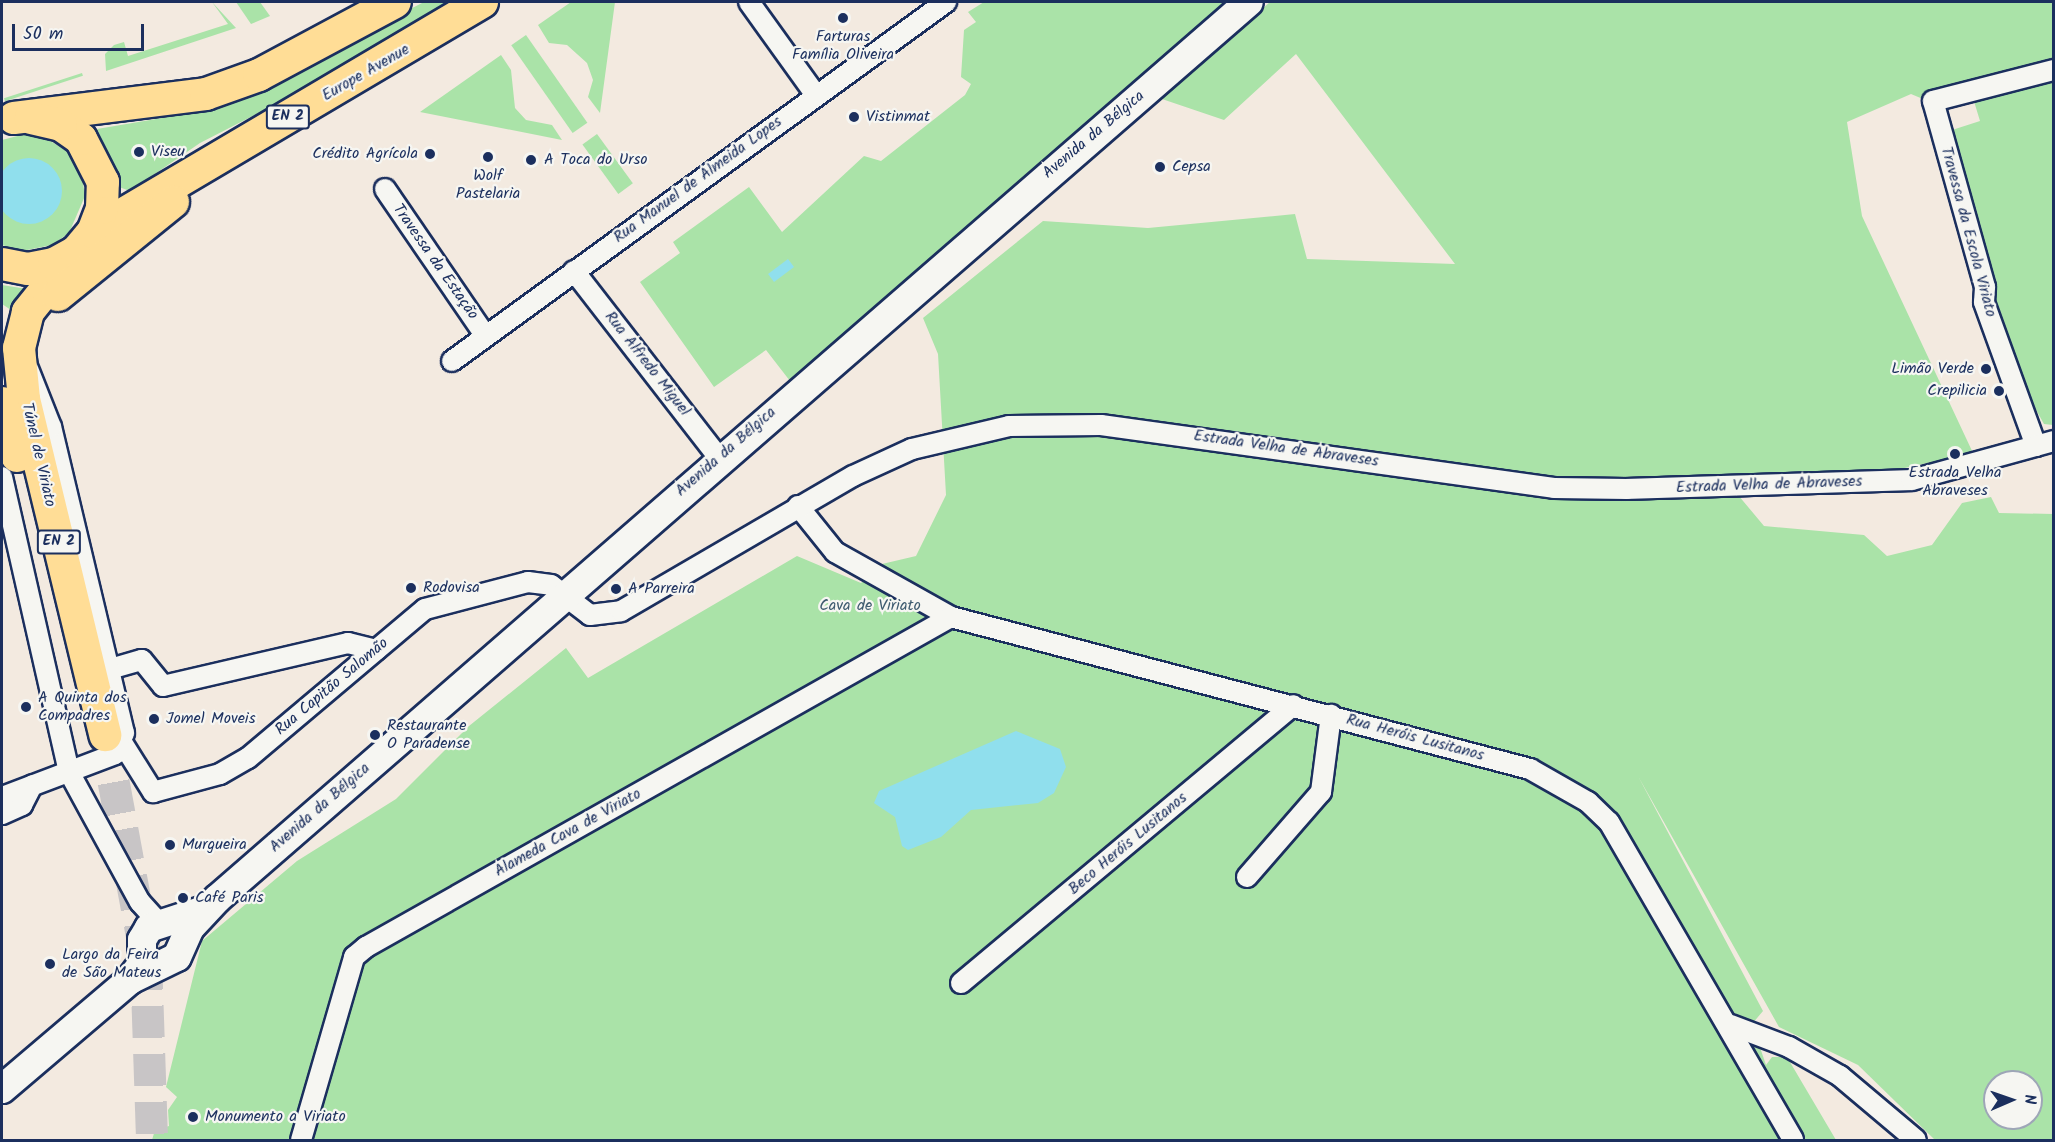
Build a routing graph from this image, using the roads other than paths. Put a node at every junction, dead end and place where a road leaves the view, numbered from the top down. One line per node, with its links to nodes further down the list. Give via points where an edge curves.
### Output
1 (395, 2): 8 (main road, via 259,75 206,94)
2 (482, 2): 9 (main road, Europe Avenue / EN 2, via 381,66)
3 (749, 2): 7 (street)
4 (946, 2): 7 (street, Rua Manuel de Almeida Lopes)
5 (1249, 2): 19 (main road, Avenida da Bélgica)
6 (2054, 70): 18 (street, Travessa da Escola Viriato, via 1933,101 1985,287 1984,302)
7 (815, 94): 13 (street, Rua Manuel de Almeida Lopes)
8 (8, 121): 11 (main road, via 61,125 95,159 103,182 102,208)
9 (229, 149): 11 (main road, Europe Avenue / EN 2); 15 (main road, via 51,301)
10 (385, 189): 14 (street, Travessa da Estação)
11 (84, 242): 12 (main road, via 54,264 28,269); 15 (main road, Túnel de Viriato, via 28,312)
12 (2, 264)
13 (574, 271): 14 (street, Rua Manuel de Almeida Lopes); 19 (street, Rua Alfredo Miguel)
14 (485, 335): 16 (street, Rua Manuel de Almeida Lopes)
15 (19, 348): 25 (street, via 51,427); 29 (main road, Túnel de Viriato / EN 2, via 24,399)
16 (452, 361)
17 (2, 403): 29 (main road, Túnel de Viriato / EN 2)
18 (2045, 443): 21 (street, Estrada Velha de Abraveses, via 1912,480 1554,488 1280,446 1055,424 1010,426 912,449)
19 (719, 458): 22 (main road, Avenida da Bélgica)
20 (2, 477): 26 (street)
21 (798, 506): 22 (street, Estrada Velha de Abraveses, via 709,564 621,611 590,615); 23 (street, Rua Heróis Lusitanos, via 835,552)
22 (563, 595): 24 (street, Rua Capitão Salomão, via 551,585 520,583 425,609); 35 (main road, Avenida da Bélgica, via 207,908)
23 (951, 617): 27 (street, Rua Heróis Lusitanos); 39 (street, Alameda Cava de Viriato, via 366,946 354,957)
24 (376, 650): 25 (street, via 348,643 163,686 142,660); 29 (street, Rua Capitão Salomão, via 248,758 220,774 153,792)
25 (110, 669): 29 (street)
26 (50, 681): 29 (street, via 72,748 83,759); 30 (street)
27 (1293, 705): 28 (street, Rua Heróis Lusitanos); 36 (street, Beco Heróis Lusitanos)
28 (1331, 715): 34 (street, via 1321,792); 37 (street, Rua Heróis Lusitanos, via 1530,769 1588,802 1609,822)
29 (104, 744): 30 (street)
30 (69, 772): 31 (street); 35 (street)
31 (32, 785): 32 (street); 33 (street, via 22,805)
32 (2, 797)
33 (2, 814)
34 (1247, 877)
35 (158, 939): 38 (main road, Avenida da Bélgica, via 130,980)
36 (961, 983)
37 (1731, 1025): 40 (street, Rua Heróis Lusitanos); 41 (street, via 1789,1047 1840,1076)
38 (2, 1089)
39 (302, 1140)
40 (1793, 1140)
41 (1916, 1140)

